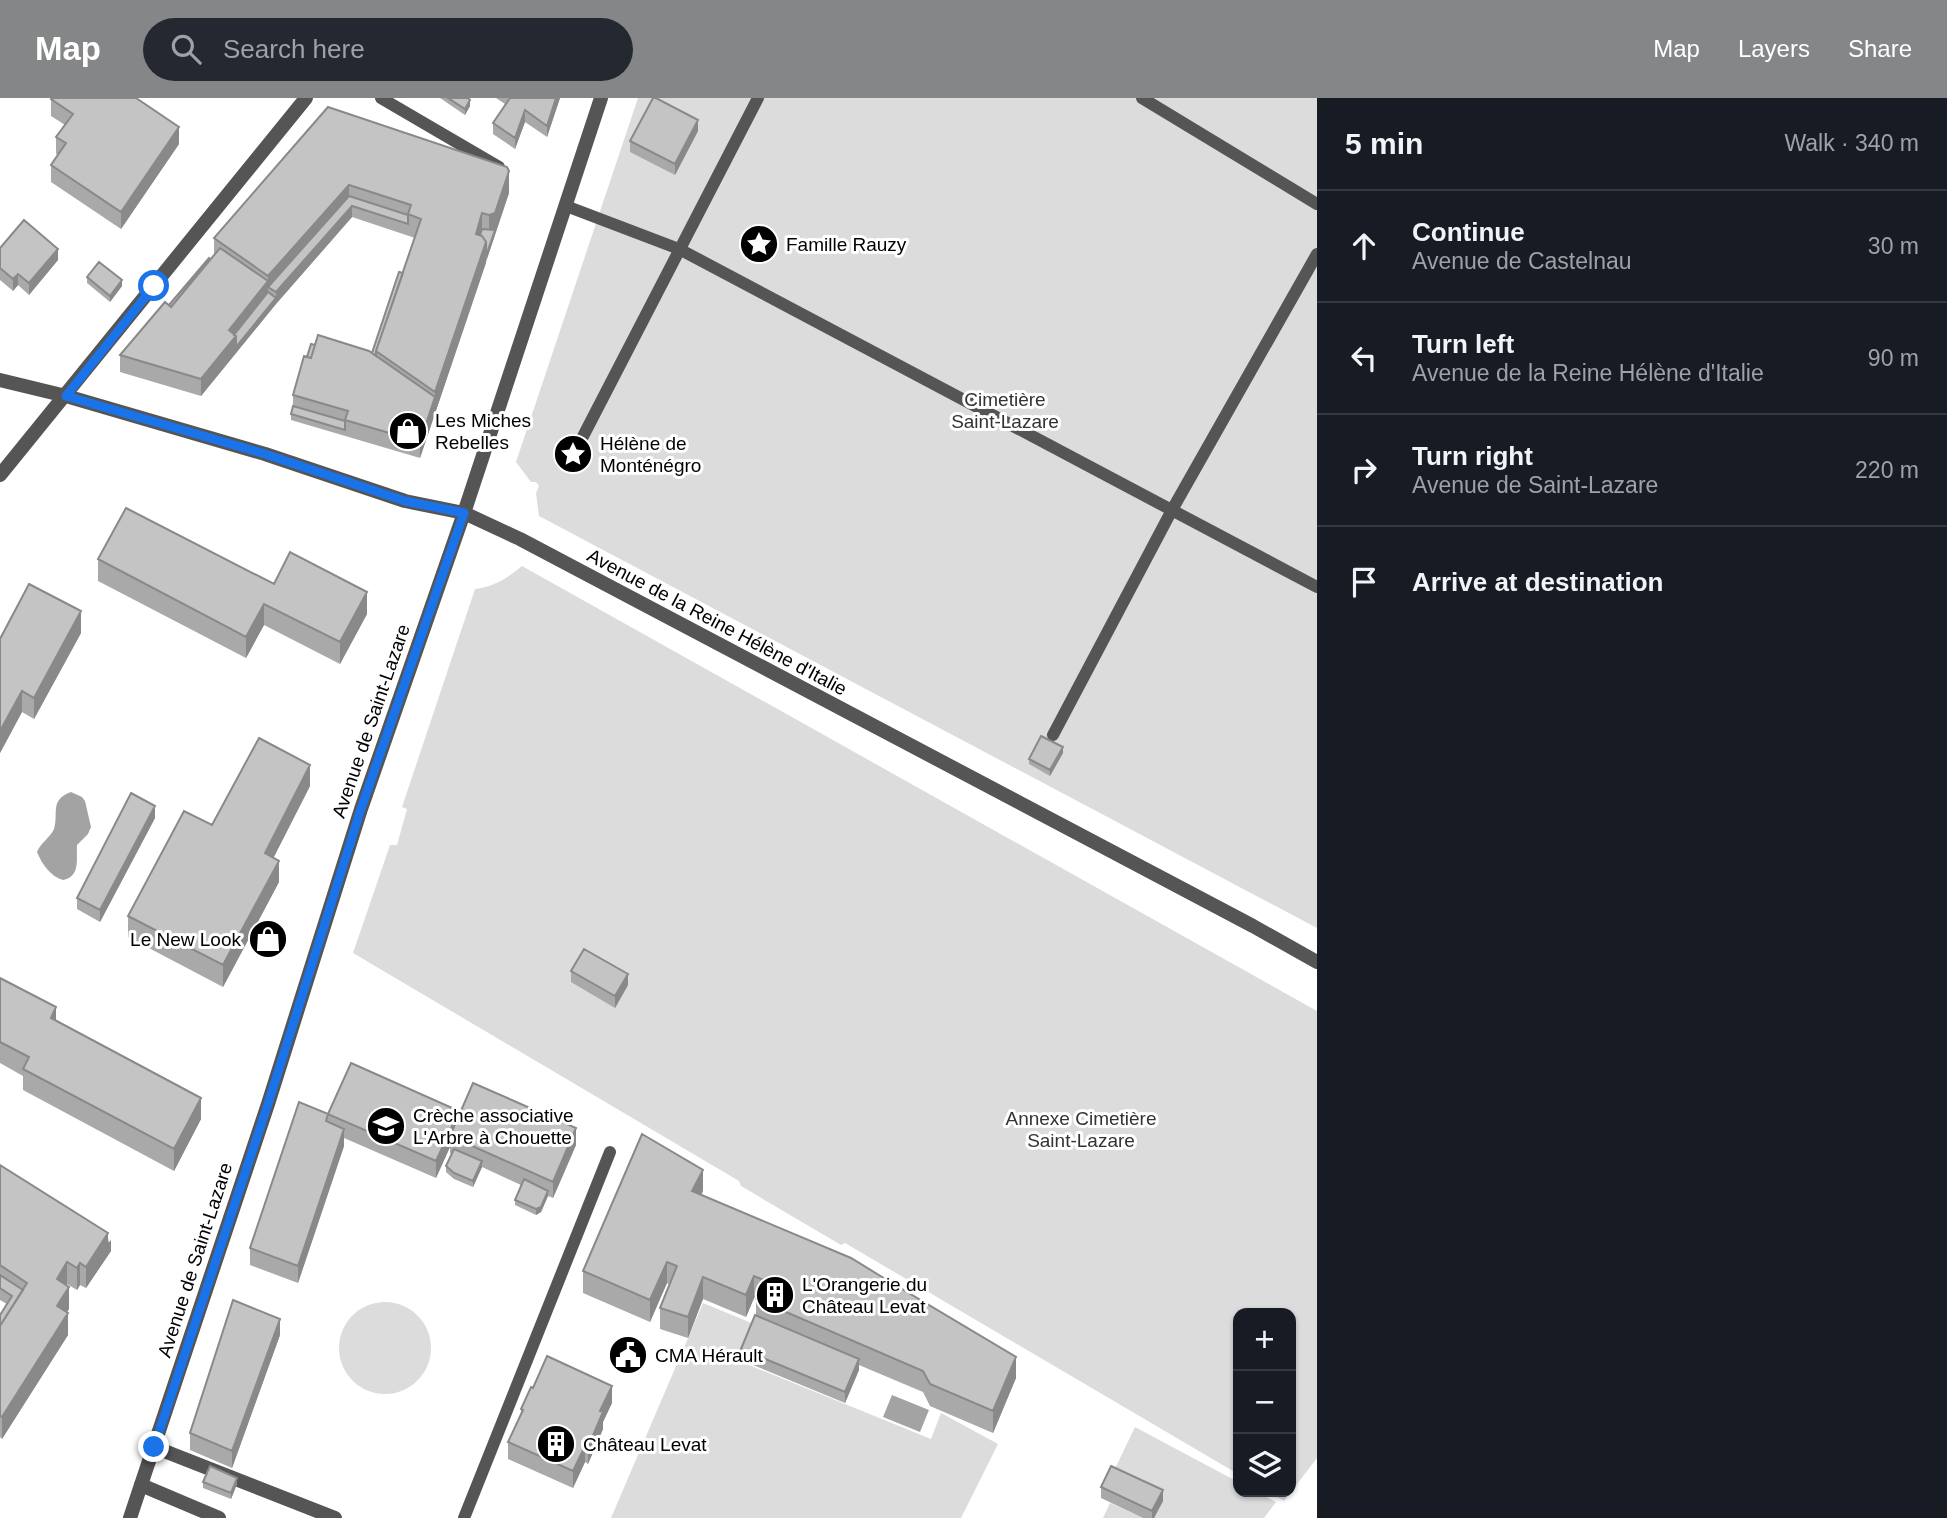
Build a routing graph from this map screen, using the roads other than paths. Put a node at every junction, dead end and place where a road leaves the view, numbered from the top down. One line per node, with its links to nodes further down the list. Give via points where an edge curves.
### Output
1 (306, 98): 12 (street)
2 (381, 98): 6 (lane)
3 (601, 98): 8 (street, Avenue de Saint-Lazare)
4 (758, 98): 9 (lane)
5 (1142, 98): 7 (lane)
6 (507, 172)
7 (1317, 204)
8 (566, 206): 9 (lane); 16 (street, Avenue de Saint-Lazare)
9 (679, 249): 13 (lane); 15 (lane)
10 (1317, 254): 15 (lane)
11 (0, 380): 12 (street, Avenue de la Reine Hélène d'Italie)
12 (66, 396): 14 (street); 16 (street, Avenue de la Reine Hélène d'Italie, via 405,501)
13 (577, 448)
14 (0, 475)
15 (1172, 510): 17 (lane); 18 (lane)
16 (464, 513): 19 (street, Avenue de la Reine Hélène d'Italie); 21 (street, Avenue de Saint-Lazare, via 361,809)
17 (1317, 587)
18 (1053, 735)
19 (1317, 962)
20 (610, 1152): 26 (lane)
21 (154, 1447): 22 (street, Avenue de Saint-Lazare); 25 (street)
22 (141, 1485): 23 (street, Avenue de Saint-Lazare); 24 (street)
23 (130, 1518)
24 (219, 1518)
25 (335, 1518)
26 (464, 1518)

